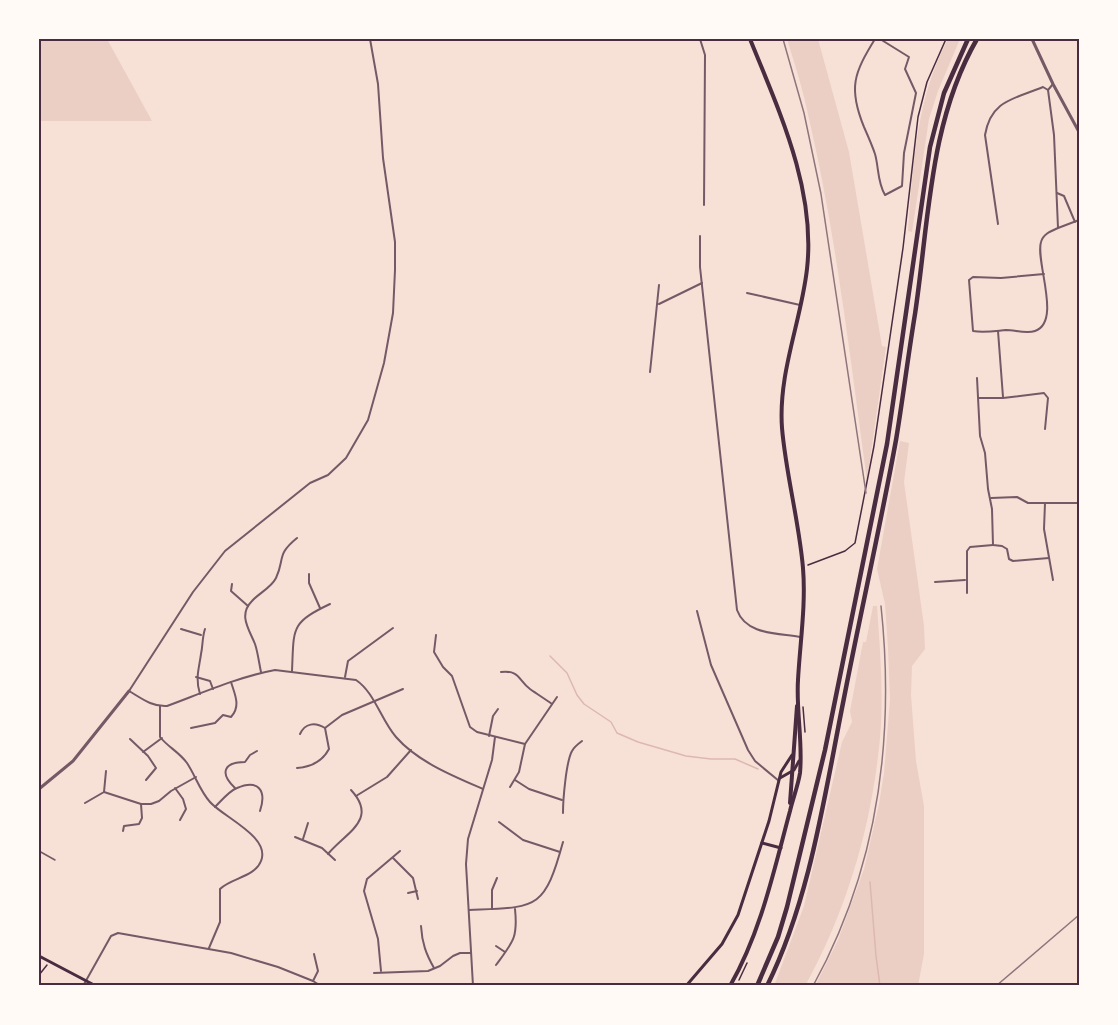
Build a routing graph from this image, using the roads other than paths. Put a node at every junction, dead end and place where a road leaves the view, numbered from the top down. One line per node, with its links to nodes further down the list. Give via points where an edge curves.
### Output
1 (370, 39): 61 (street, via 378,84 395,270 393,314 368,420 346,458 328,475 310,483 225,551 193,592)
2 (700, 39): 13 (street, via 705,55)
3 (750, 39): 24 (main road, via 782,119 801,186 808,252)
4 (875, 39): 5 (street, via 854,83 859,114 885,195 902,186 916,93 905,69 909,57)
5 (880, 39)
6 (968, 39): 147 (highway, via 944,93 930,147 887,444 825,750 787,907)
7 (977, 39): 148 (highway, via 951,96 938,149 896,440 813,846 786,940)
8 (1032, 39): 9 (street)
9 (1053, 84): 10 (street); 11 (street)
10 (1048, 90): 12 (street); 16 (street, via 1043,87 1006,102 987,121 985,135)
11 (1079, 132)
12 (1057, 193): 15 (street, via 1064,196); 17 (street)
13 (704, 205)
14 (1079, 220): 15 (street)
15 (1075, 222): 17 (street)
16 (998, 224)
17 (1058, 228): 19 (street, via 1041,240)
18 (700, 236): 20 (street)
19 (1044, 274): 25 (street, via 1046,315 1040,329); 25 (street, via 979,276 969,280 974,331)
20 (702, 283): 23 (street); 52 (street, via 737,610 753,629)
21 (659, 285): 23 (street)
22 (747, 293): 24 (street)
23 (658, 304): 26 (street)
24 (800, 305): 52 (main road, via 782,399 782,428 803,567)
25 (999, 331): 29 (street)
26 (650, 372)
27 (977, 378): 28 (street)
28 (979, 398): 29 (street); 31 (street, via 980,436)
29 (1003, 398): 30 (street, via 1044,393 1048,402)
30 (1046, 429)
31 (990, 498): 33 (street, via 1009,496 1028,503); 35 (street)
32 (1079, 502): 33 (street)
33 (1045, 503): 36 (street)
34 (297, 538): 44 (street, via 281,556 271,584)
35 (993, 545): 36 (street, via 1007,549 1010,560); 38 (street, via 970,547 967,551)
36 (1049, 558): 39 (street)
37 (309, 574): 45 (street)
38 (967, 580): 40 (street); 42 (street)
39 (1053, 580)
40 (935, 582)
41 (232, 584): 44 (street, via 231,591)
42 (968, 593)
43 (330, 604): 45 (street)
44 (248, 606): 54 (street, via 246,626)
45 (320, 608): 53 (street, via 299,623 294,636)
46 (697, 611): 89 (street, via 711,665 748,750)
47 (393, 628): 57 (street, via 348,661)
48 (181, 629): 50 (street)
49 (205, 629): 50 (street)
50 (203, 636): 56 (street)
51 (436, 636): 72 (street, via 434,652 452,676 470,727)
52 (800, 637): 64 (main road)
53 (292, 671): 54 (street); 57 (street)
54 (261, 672): 58 (street)
55 (501, 672): 66 (street, via 520,676 527,687)
56 (196, 677): 59 (street, via 210,681); 62 (street)
57 (345, 678): 65 (street, via 362,684)
58 (231, 682): 59 (street); 69 (street, via 237,703 231,717 223,715 215,723)
59 (213, 689): 62 (street)
60 (403, 689): 65 (street)
61 (129, 691): 67 (street); 93 (street, via 73,761)
62 (200, 694): 67 (street)
63 (557, 697): 66 (street)
64 (798, 698): 81 (main road); 82 (main road)
65 (373, 701): 70 (street, via 333,720); 78 (street, via 395,736)
66 (552, 704): 77 (street)
67 (160, 706): 74 (street)
68 (498, 709): 72 (street)
69 (191, 728)
70 (325, 728): 71 (street, via 308,725); 83 (street, via 329,748 326,753 315,764)
71 (300, 734)
72 (489, 736): 73 (street)
73 (495, 737): 77 (street); 94 (street)
74 (162, 738): 80 (street); 86 (street)
75 (130, 739): 80 (street)
76 (582, 741): 98 (street, via 570,757)
77 (525, 744): 88 (street)
78 (411, 750): 94 (street); 97 (street, via 387,777)
79 (257, 751): 91 (street, via 245,762 232,763 225,769)
80 (143, 752): 87 (street, via 156,768)
81 (792, 755): 85 (main road); 89 (main road)
82 (800, 760): 85 (main road); 102 (main road)
83 (297, 768)
84 (106, 771): 96 (street)
85 (791, 771): 89 (main road); 102 (main road)
86 (196, 777): 90 (street); 101 (street)
87 (146, 780)
88 (515, 780): 92 (street); 98 (street)
89 (779, 781): 112 (main road)
90 (175, 788): 100 (street, via 159,801); 105 (street, via 186,809)
91 (235, 788): 101 (street); 103 (street, via 259,787 264,800)
92 (510, 788)
93 (39, 789)
94 (483, 789): 127 (street, via 468,839)
95 (351, 790): 97 (street)
96 (104, 792): 99 (street); 100 (street)
97 (356, 796): 117 (street, via 362,811 359,825)
98 (563, 800): 104 (street)
99 (85, 803)
100 (141, 804): 108 (street, via 139,824 128,824)
101 (215, 807): 130 (street, via 247,830 263,856 256,868 220,889 220,922)
102 (790, 810): 113 (main road)
103 (260, 811)
104 (563, 813)
105 (180, 820)
106 (499, 822): 116 (street, via 523,840)
107 (308, 823): 110 (street)
108 (123, 831)
109 (295, 837): 110 (street)
110 (303, 839): 117 (street)
111 (563, 842): 116 (street)
112 (762, 843): 113 (main road); 145 (main road, via 731,930)
113 (781, 848): 146 (main road, via 753,934)
114 (39, 851): 119 (lane)
115 (400, 851): 118 (street)
116 (560, 852): 126 (street, via 547,890 534,903)
117 (328, 854): 120 (street)
118 (393, 858): 122 (street, via 413,878); 137 (street, via 364,884 378,939)
119 (55, 860)
120 (335, 860)
121 (497, 879): 125 (street, via 492,890)
122 (417, 891): 123 (street); 124 (street)
123 (408, 893)
124 (418, 899)
125 (492, 909): 126 (street); 127 (street)
126 (515, 909): 131 (street, via 516,936)
127 (470, 910): 132 (street)
128 (421, 926): 136 (street, via 425,953)
129 (496, 946): 131 (street)
130 (209, 948): 139 (street, via 118,933 111,936); 140 (street)
131 (505, 952): 135 (street)
132 (471, 953): 136 (street, via 460,953); 144 (street)
133 (314, 954): 140 (street, via 318,970)
134 (39, 956): 139 (main road)
135 (496, 964)
136 (434, 968): 137 (street, via 421,972)
137 (381, 971): 138 (street)
138 (374, 973)
139 (86, 981): 141 (street); 142 (main road)
140 (313, 981): 143 (street)
141 (83, 986)
142 (96, 986)
143 (321, 986)
144 (473, 986)
145 (686, 986)
146 (730, 986)
147 (757, 986)
148 (767, 986)

